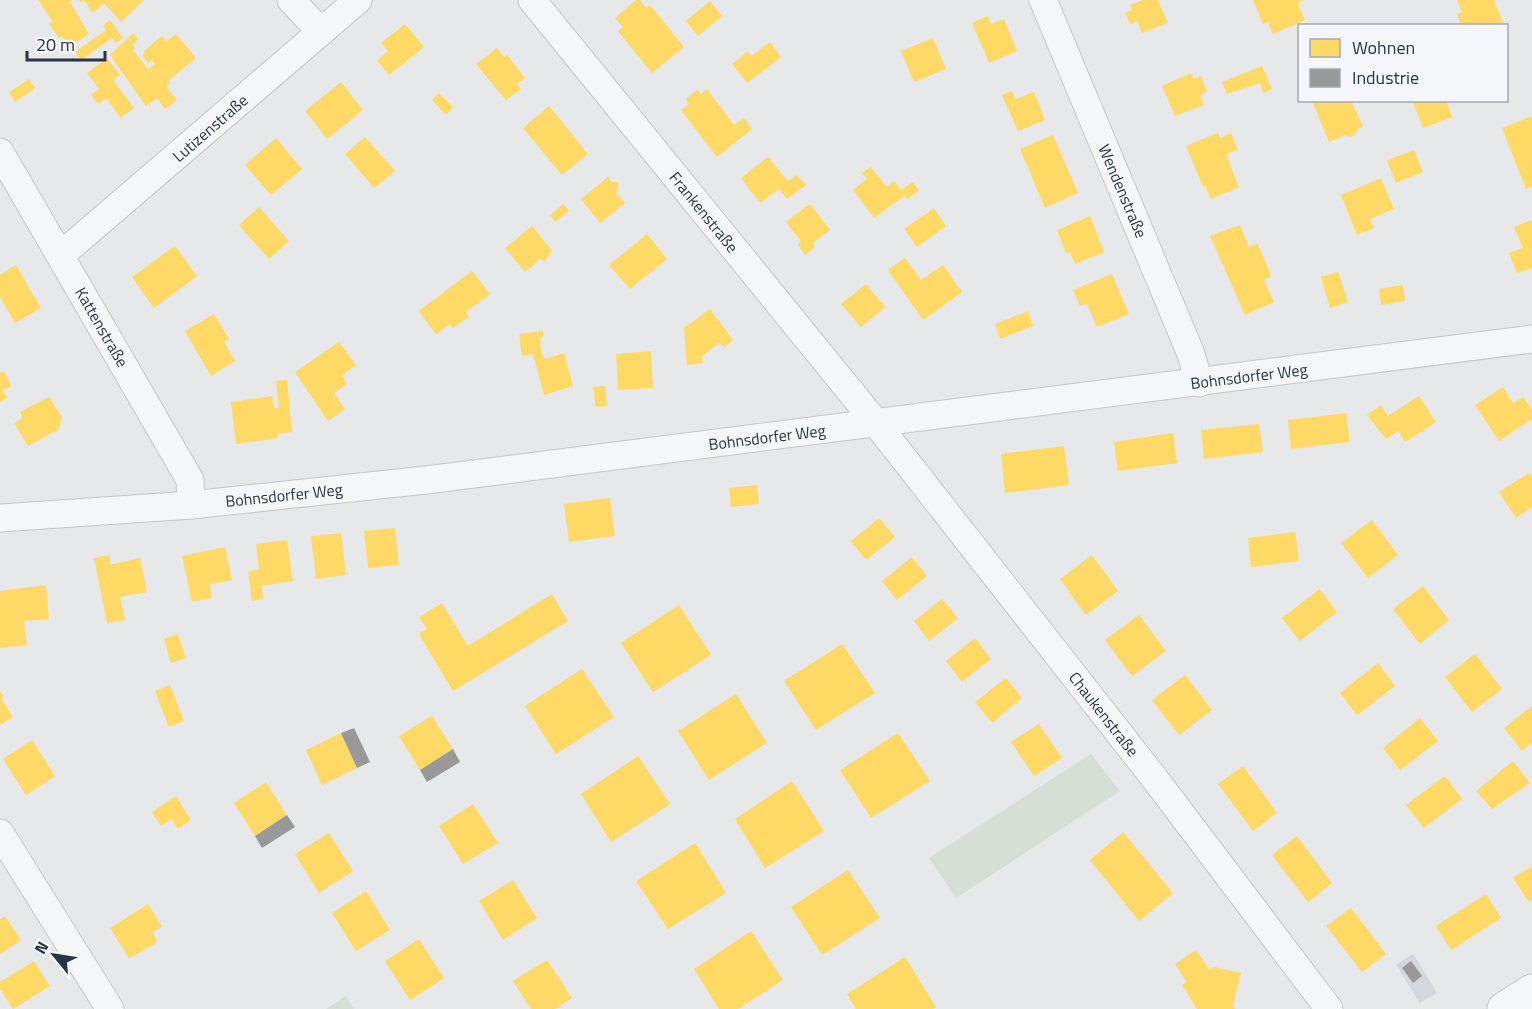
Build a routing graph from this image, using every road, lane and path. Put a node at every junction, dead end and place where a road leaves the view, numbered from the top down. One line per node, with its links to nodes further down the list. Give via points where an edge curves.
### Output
1 (291, 0): 5 (street)
2 (358, 0): 5 (street, Lutizenstraße)
3 (532, 0): 10 (street, Frankenstraße)
4 (1043, 0): 9 (street, Wendenstraße, via 1191,354)
5 (321, 32): 7 (street, Lutizenstraße)
6 (0, 152): 7 (street, Kattenstraße)
7 (61, 255): 11 (street, Kattenstraße, via 190,480)
8 (1532, 339): 9 (street, Bohnsdorfer Weg)
9 (1199, 383): 10 (street, Bohnsdorfer Weg)
10 (876, 423): 11 (street, Bohnsdorfer Weg, via 426,480); 16 (street, Chaukenstraße, via 1155,779)
11 (191, 505): 12 (street, Bohnsdorfer Weg)
12 (0, 518)
13 (0, 833): 15 (street)
14 (1532, 991): 17 (street)
15 (110, 1009)
16 (1329, 1009)
17 (1504, 1009)

